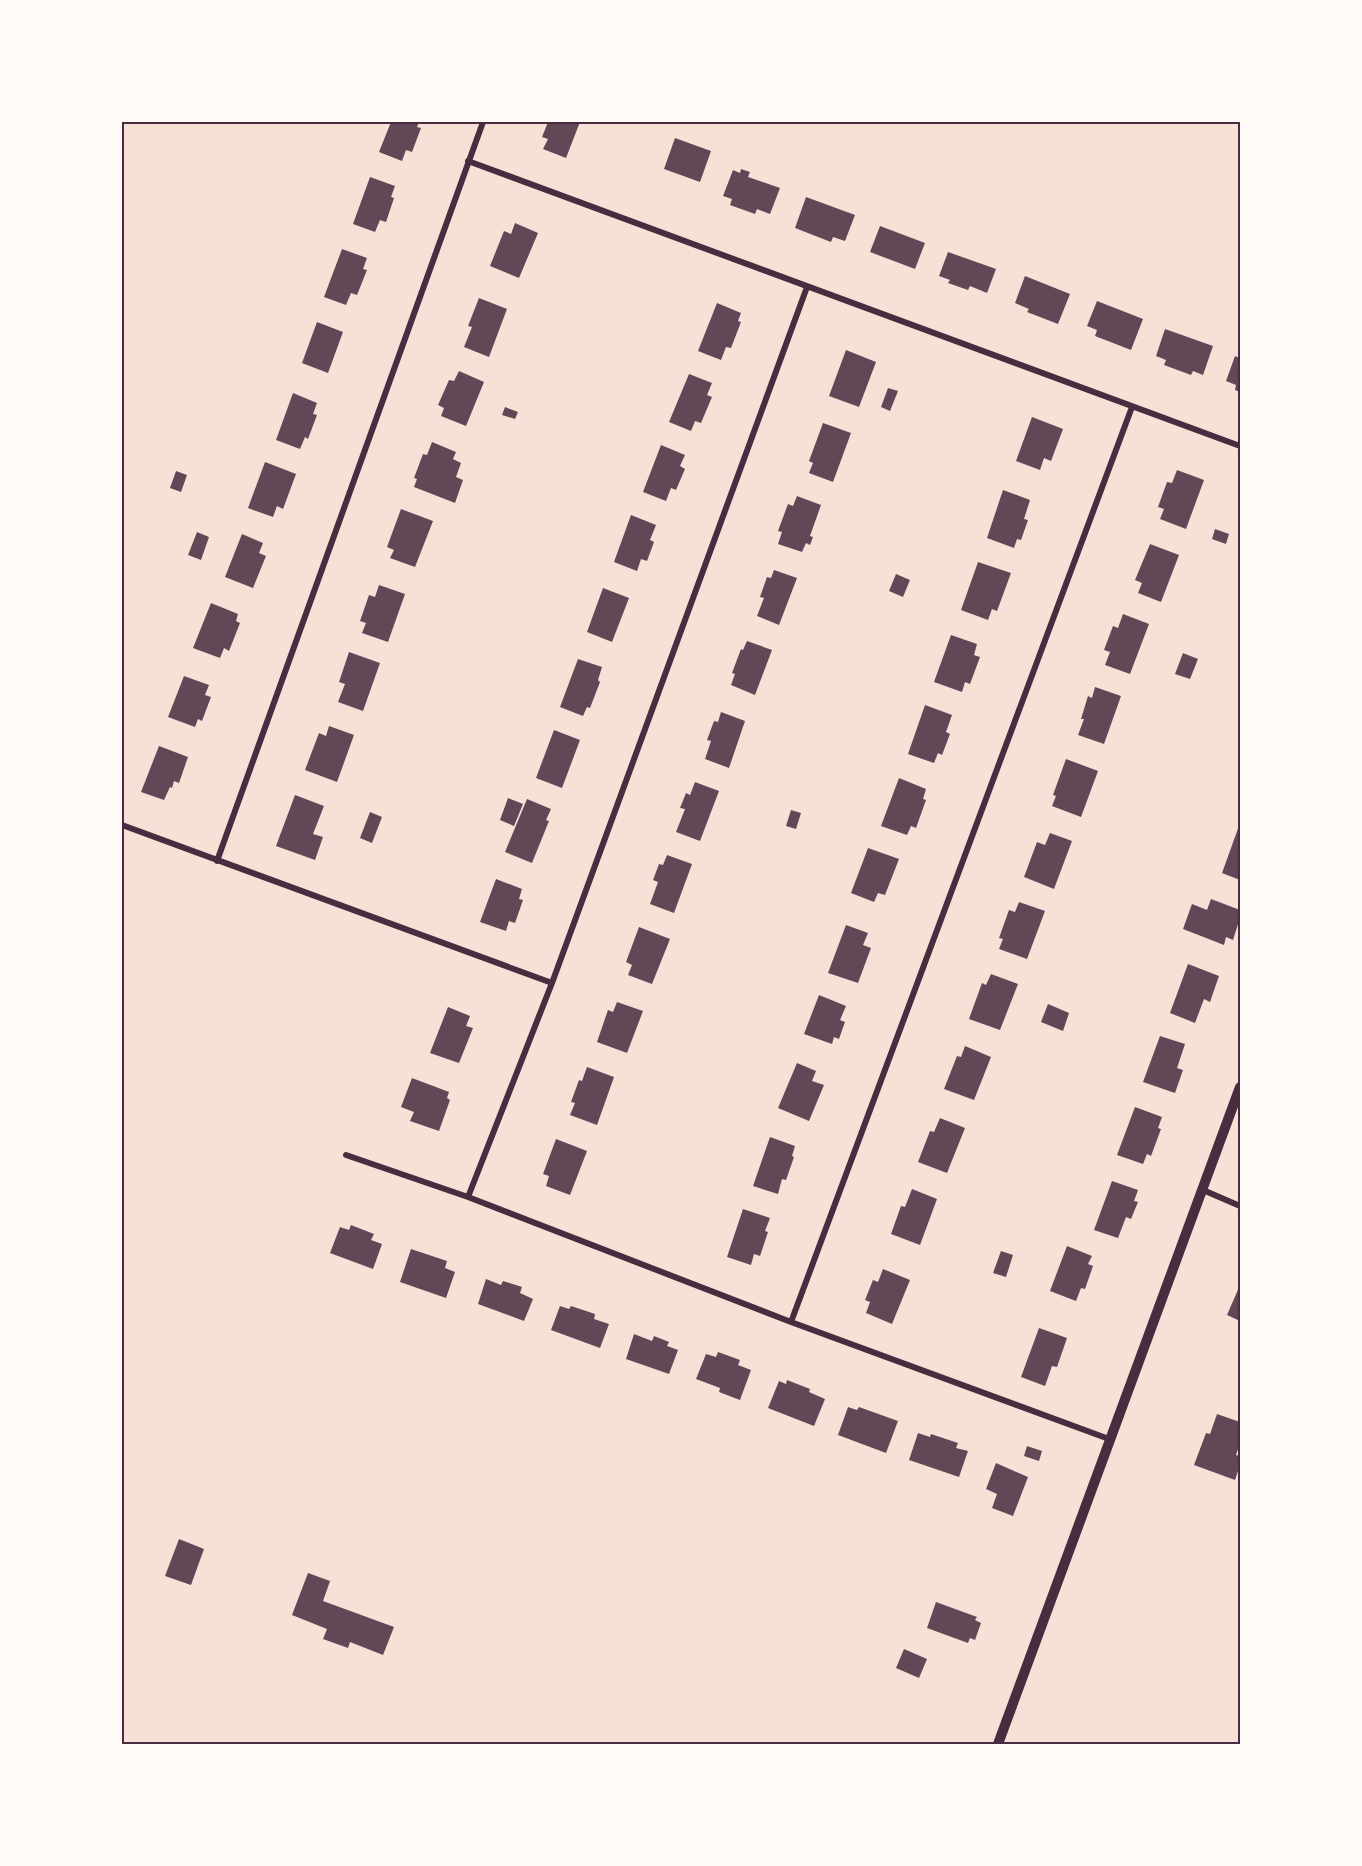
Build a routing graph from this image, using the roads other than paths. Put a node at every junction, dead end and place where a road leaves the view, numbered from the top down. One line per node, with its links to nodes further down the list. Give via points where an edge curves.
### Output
1 (483, 122): 2 (street)
2 (468, 161): 3 (street); 7 (street)
3 (807, 287): 4 (street); 8 (street)
4 (1132, 407): 5 (street); 14 (street)
5 (1240, 446)
6 (122, 825): 7 (street)
7 (216, 861): 8 (street)
8 (552, 983): 12 (street)
9 (1240, 1086): 11 (street)
10 (346, 1155): 12 (street)
11 (1203, 1190): 13 (street); 15 (street)
12 (468, 1197): 14 (street)
13 (1240, 1206)
14 (791, 1322): 15 (street)
15 (1110, 1439): 16 (street)
16 (998, 1744)

